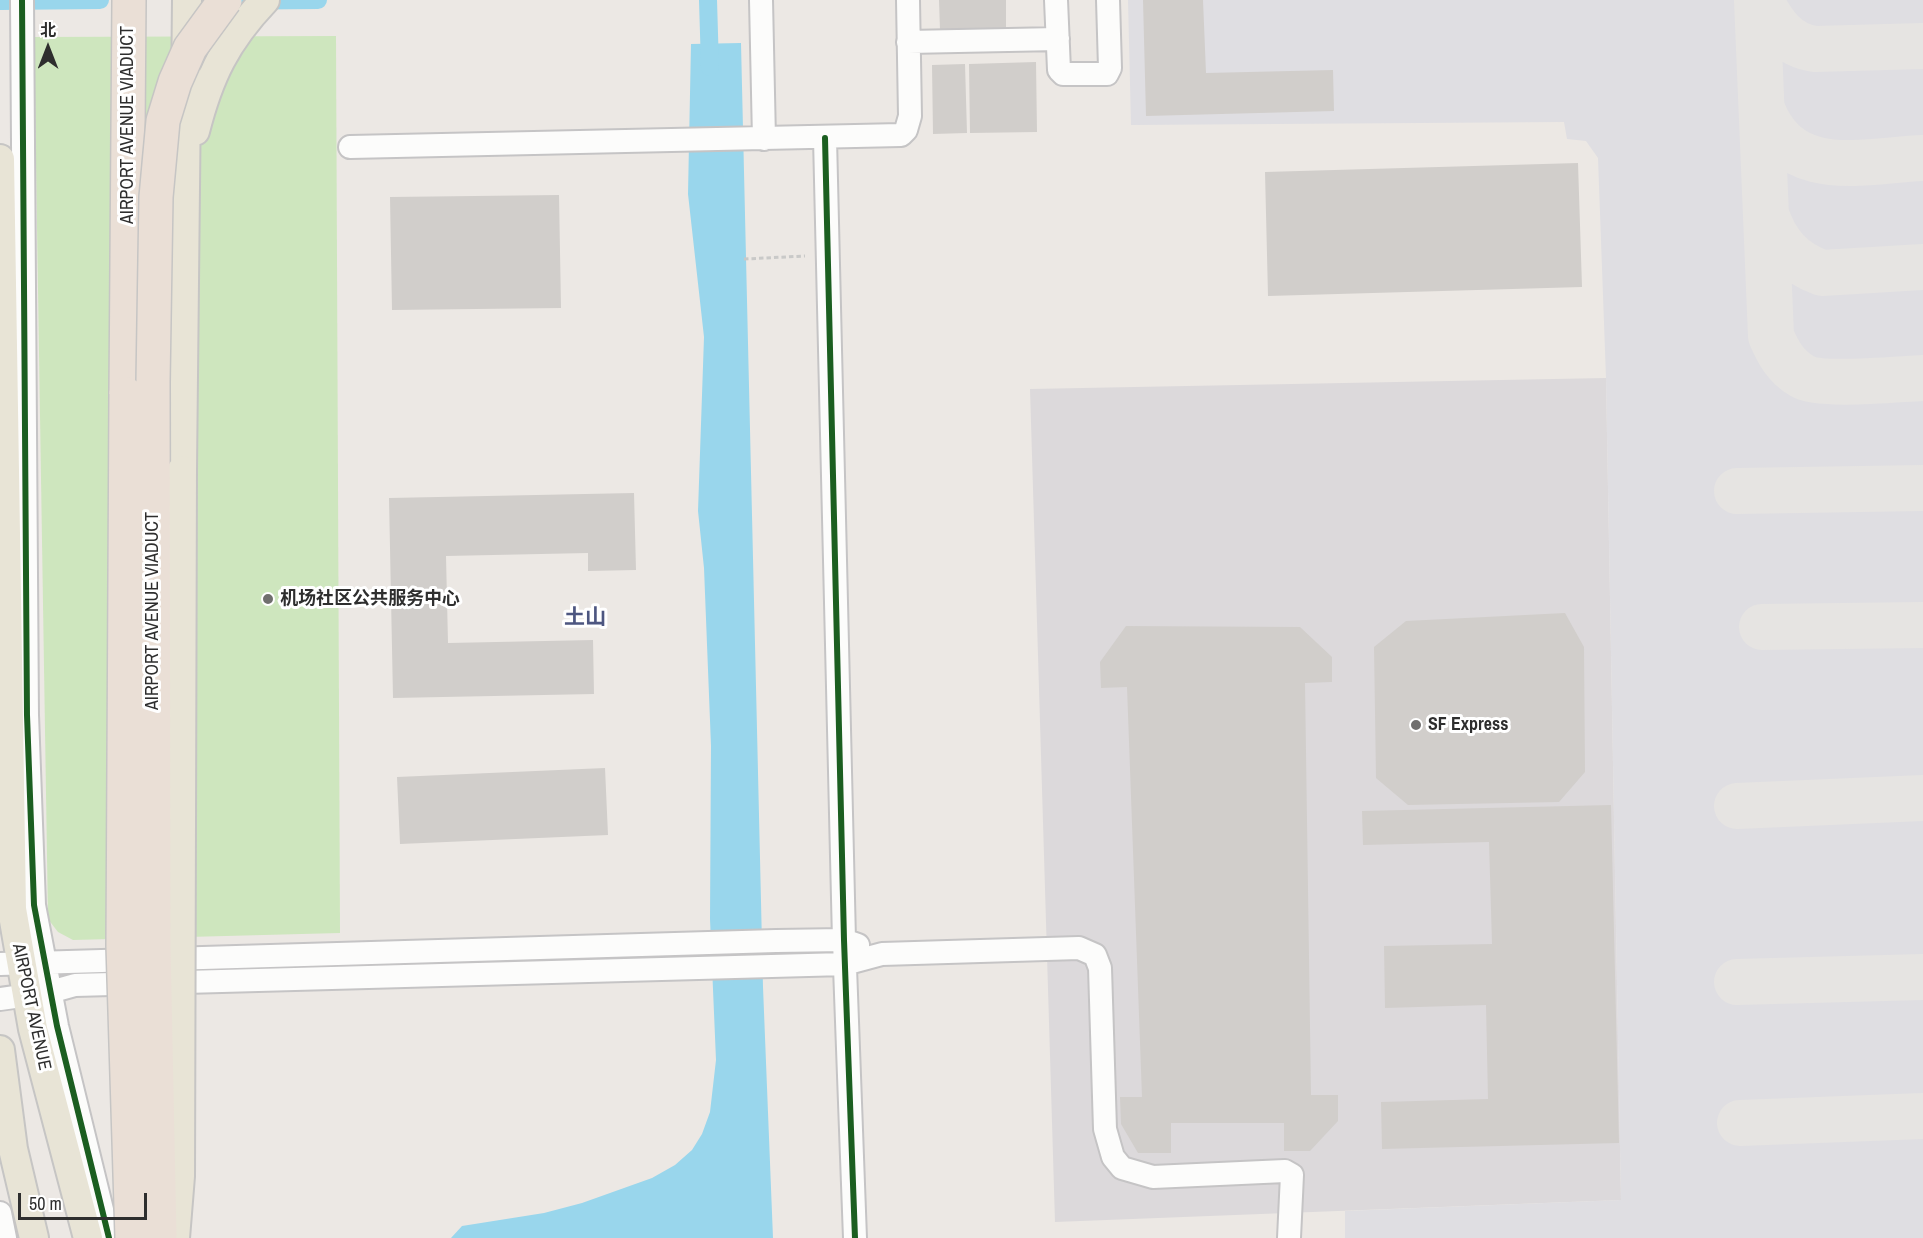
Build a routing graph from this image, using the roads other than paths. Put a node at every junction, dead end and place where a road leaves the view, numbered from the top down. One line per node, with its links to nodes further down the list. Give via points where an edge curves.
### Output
1 (111, 0): 13 (highway, via 111,28)
2 (129, 0): 13 (highway, AIRPORT AVENUE VIADUCT)
3 (188, 0): 18 (main road)
4 (265, 0): 10 (main road)
5 (761, 0): 15 (street)
6 (908, 0): 12 (street)
7 (1056, 0): 11 (street)
8 (1108, 0): 11 (street, via 1107,74 1064,75 1059,70)
9 (22, 9): 21 (street, via 27,715 34,905)
10 (232, 14): 18 (main road); 31 (highway, AIRPORT AVENUE VIADUCT, bridge, via 190,48 175,82 164,121 156,197 154,934)
11 (1058, 39): 12 (street)
12 (908, 42): 14 (street, via 910,116 906,130 892,136)
13 (129, 131): 30 (highway, AIRPORT AVENUE VIADUCT, bridge, via 123,945)
14 (825, 138): 15 (street); 19 (street)
15 (757, 139): 16 (street)
16 (350, 147)
17 (0, 159): 21 (main road, AIRPORT AVENUE, via 12,909)
18 (186, 168): 32 (main road, bridge, via 180,1176)
19 (844, 940): 20 (street); 21 (street); 22 (street)
20 (882, 954): 22 (street); 34 (street, via 1089,950 1100,968 1105,1129 1113,1157 1122,1168 1153,1177 1285,1171 1292,1175)
21 (22, 964): 23 (main road, AIRPORT AVENUE)
22 (845, 964): 23 (street, via 199,980 75,985); 33 (street)
23 (25, 996): 28 (main road, AIRPORT AVENUE); 29 (street)
24 (0, 1050): 27 (main road, via 14,1149)
25 (0, 1213): 26 (street)
26 (5, 1238)
27 (34, 1238)
28 (88, 1238)
29 (109, 1238)
30 (132, 1238)
31 (160, 1238)
32 (175, 1238)
33 (855, 1238)
34 (1289, 1238)

